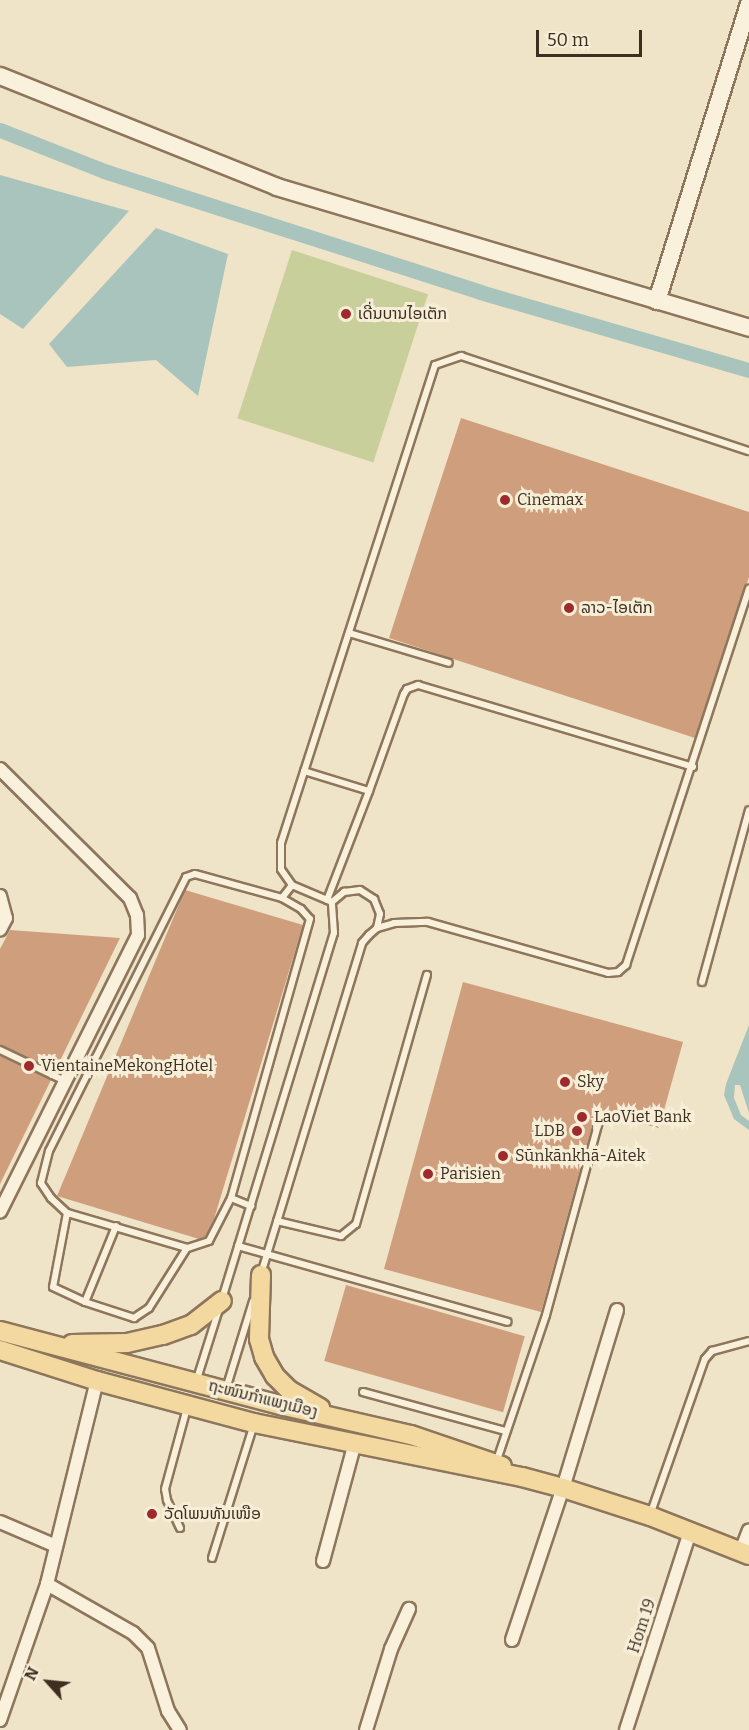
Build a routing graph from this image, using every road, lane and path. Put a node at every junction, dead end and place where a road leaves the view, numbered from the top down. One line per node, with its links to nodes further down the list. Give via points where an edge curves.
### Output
1 (749, 3): 3 (street)
2 (0, 76): 3 (street, via 277,187)
3 (657, 301): 4 (street)
4 (749, 328)
5 (749, 451): 7 (lane, via 461,356 435,365)
6 (749, 590): 9 (lane)
7 (349, 633): 8 (lane); 11 (lane)
8 (449, 663)
9 (693, 767): 12 (lane, via 418,685 404,694); 18 (lane, via 640,927 626,965 618,972 608,973 428,922 405,921)
10 (0, 769): 23 (street, via 130,898 137,915 138,935)
11 (304, 771): 12 (lane); 14 (lane, via 281,843 281,869)
12 (369, 791): 17 (lane)
13 (749, 810): 21 (lane)
14 (292, 885): 16 (lane); 17 (lane)
15 (0, 897): 19 (street, via 6,918)
16 (282, 898): 26 (lane, via 195,874 186,877); 27 (lane, via 310,919)
17 (329, 901): 18 (lane, via 344,892 360,890 374,899 380,914); 28 (lane, via 334,933)
18 (377, 928): 31 (lane, via 362,943)
19 (0, 930)
20 (427, 975): 31 (lane, via 356,1224 341,1236)
21 (702, 982)
22 (0, 1050): 23 (lane)
23 (66, 1081): 25 (street)
24 (599, 1121): 53 (lane, via 546,1315)
25 (35, 1142): 26 (lane); 29 (street)
26 (49, 1151): 30 (lane, via 41,1183)
27 (231, 1198): 28 (lane); 34 (lane, via 209,1241)
28 (250, 1206): 33 (lane)
29 (0, 1212)
30 (67, 1213): 32 (lane); 38 (lane, via 53,1287)
31 (277, 1221): 35 (lane)
32 (116, 1226): 34 (lane); 38 (lane)
33 (238, 1246): 35 (lane); 37 (lane)
34 (187, 1248): 38 (lane, via 148,1308 134,1318)
35 (267, 1255): 36 (lane); 40 (lane)
36 (261, 1275): 47 (lane); 51 (main road, via 259,1339 264,1357 289,1390)
37 (222, 1301): 43 (main road, via 191,1324 163,1335 127,1343); 46 (lane)
38 (85, 1302)
39 (617, 1310): 56 (street)
40 (508, 1322)
41 (0, 1331): 43 (main road, ຖະໜົນກຳແພງເມືອງ)
42 (749, 1341): 57 (lane, via 712,1351 705,1359)
43 (50, 1344): 46 (main road, ຖະໜົນກຳແພງເມືອງ)
44 (0, 1350): 45 (main road, ຖະໜົນກຳແພງເມືອງ)
45 (97, 1381): 49 (main road, ຖະໜົນກຳແພງເມືອງ); 62 (street)
46 (196, 1382): 47 (main road, ຖະໜົນກຳແພງເມືອງ); 49 (street)
47 (226, 1390): 50 (street); 51 (main road, ຖະໜົນກຳແພງເມືອງ)
48 (363, 1392): 53 (lane)
49 (188, 1406): 50 (main road, ຖະໜົນກຳແພງເມືອງ); 59 (lane, via 165,1489)
50 (219, 1414): 52 (main road, ຖະໜົນກຳແພງເມືອງ)
51 (340, 1418): 55 (main road, ຖະໜົນກຳແພງເມືອງ, via 411,1435)
52 (254, 1424): 54 (main road, ຖະໜົນກຳແພງເມືອງ); 64 (lane)
53 (506, 1431): 55 (lane)
54 (355, 1442): 55 (main road, ຖະໜົນກຳແພງເມືອງ); 65 (street)
55 (494, 1468): 56 (main road, ຖະໜົນກຳແພງເມືອງ)
56 (563, 1488): 57 (main road, ຖະໜົນກຳແພງເມືອງ); 68 (street)
57 (650, 1516): 61 (main road, ຖະໜົນກຳແພງເມືອງ)
58 (0, 1522): 62 (street)
59 (180, 1528)
60 (749, 1530): 63 (street)
61 (690, 1532): 63 (main road, ຖະໜົນກຳແພງເມືອງ); 72 (street, Hom 19)
62 (56, 1546): 66 (street)
63 (745, 1553)
64 (212, 1558)
65 (322, 1561)
66 (46, 1584): 69 (street); 70 (street, via 133,1633 148,1648 168,1711)
67 (409, 1609): 71 (street, via 391,1649)
68 (512, 1640)
69 (0, 1719)
70 (180, 1730)
71 (366, 1730)
72 (626, 1730)

